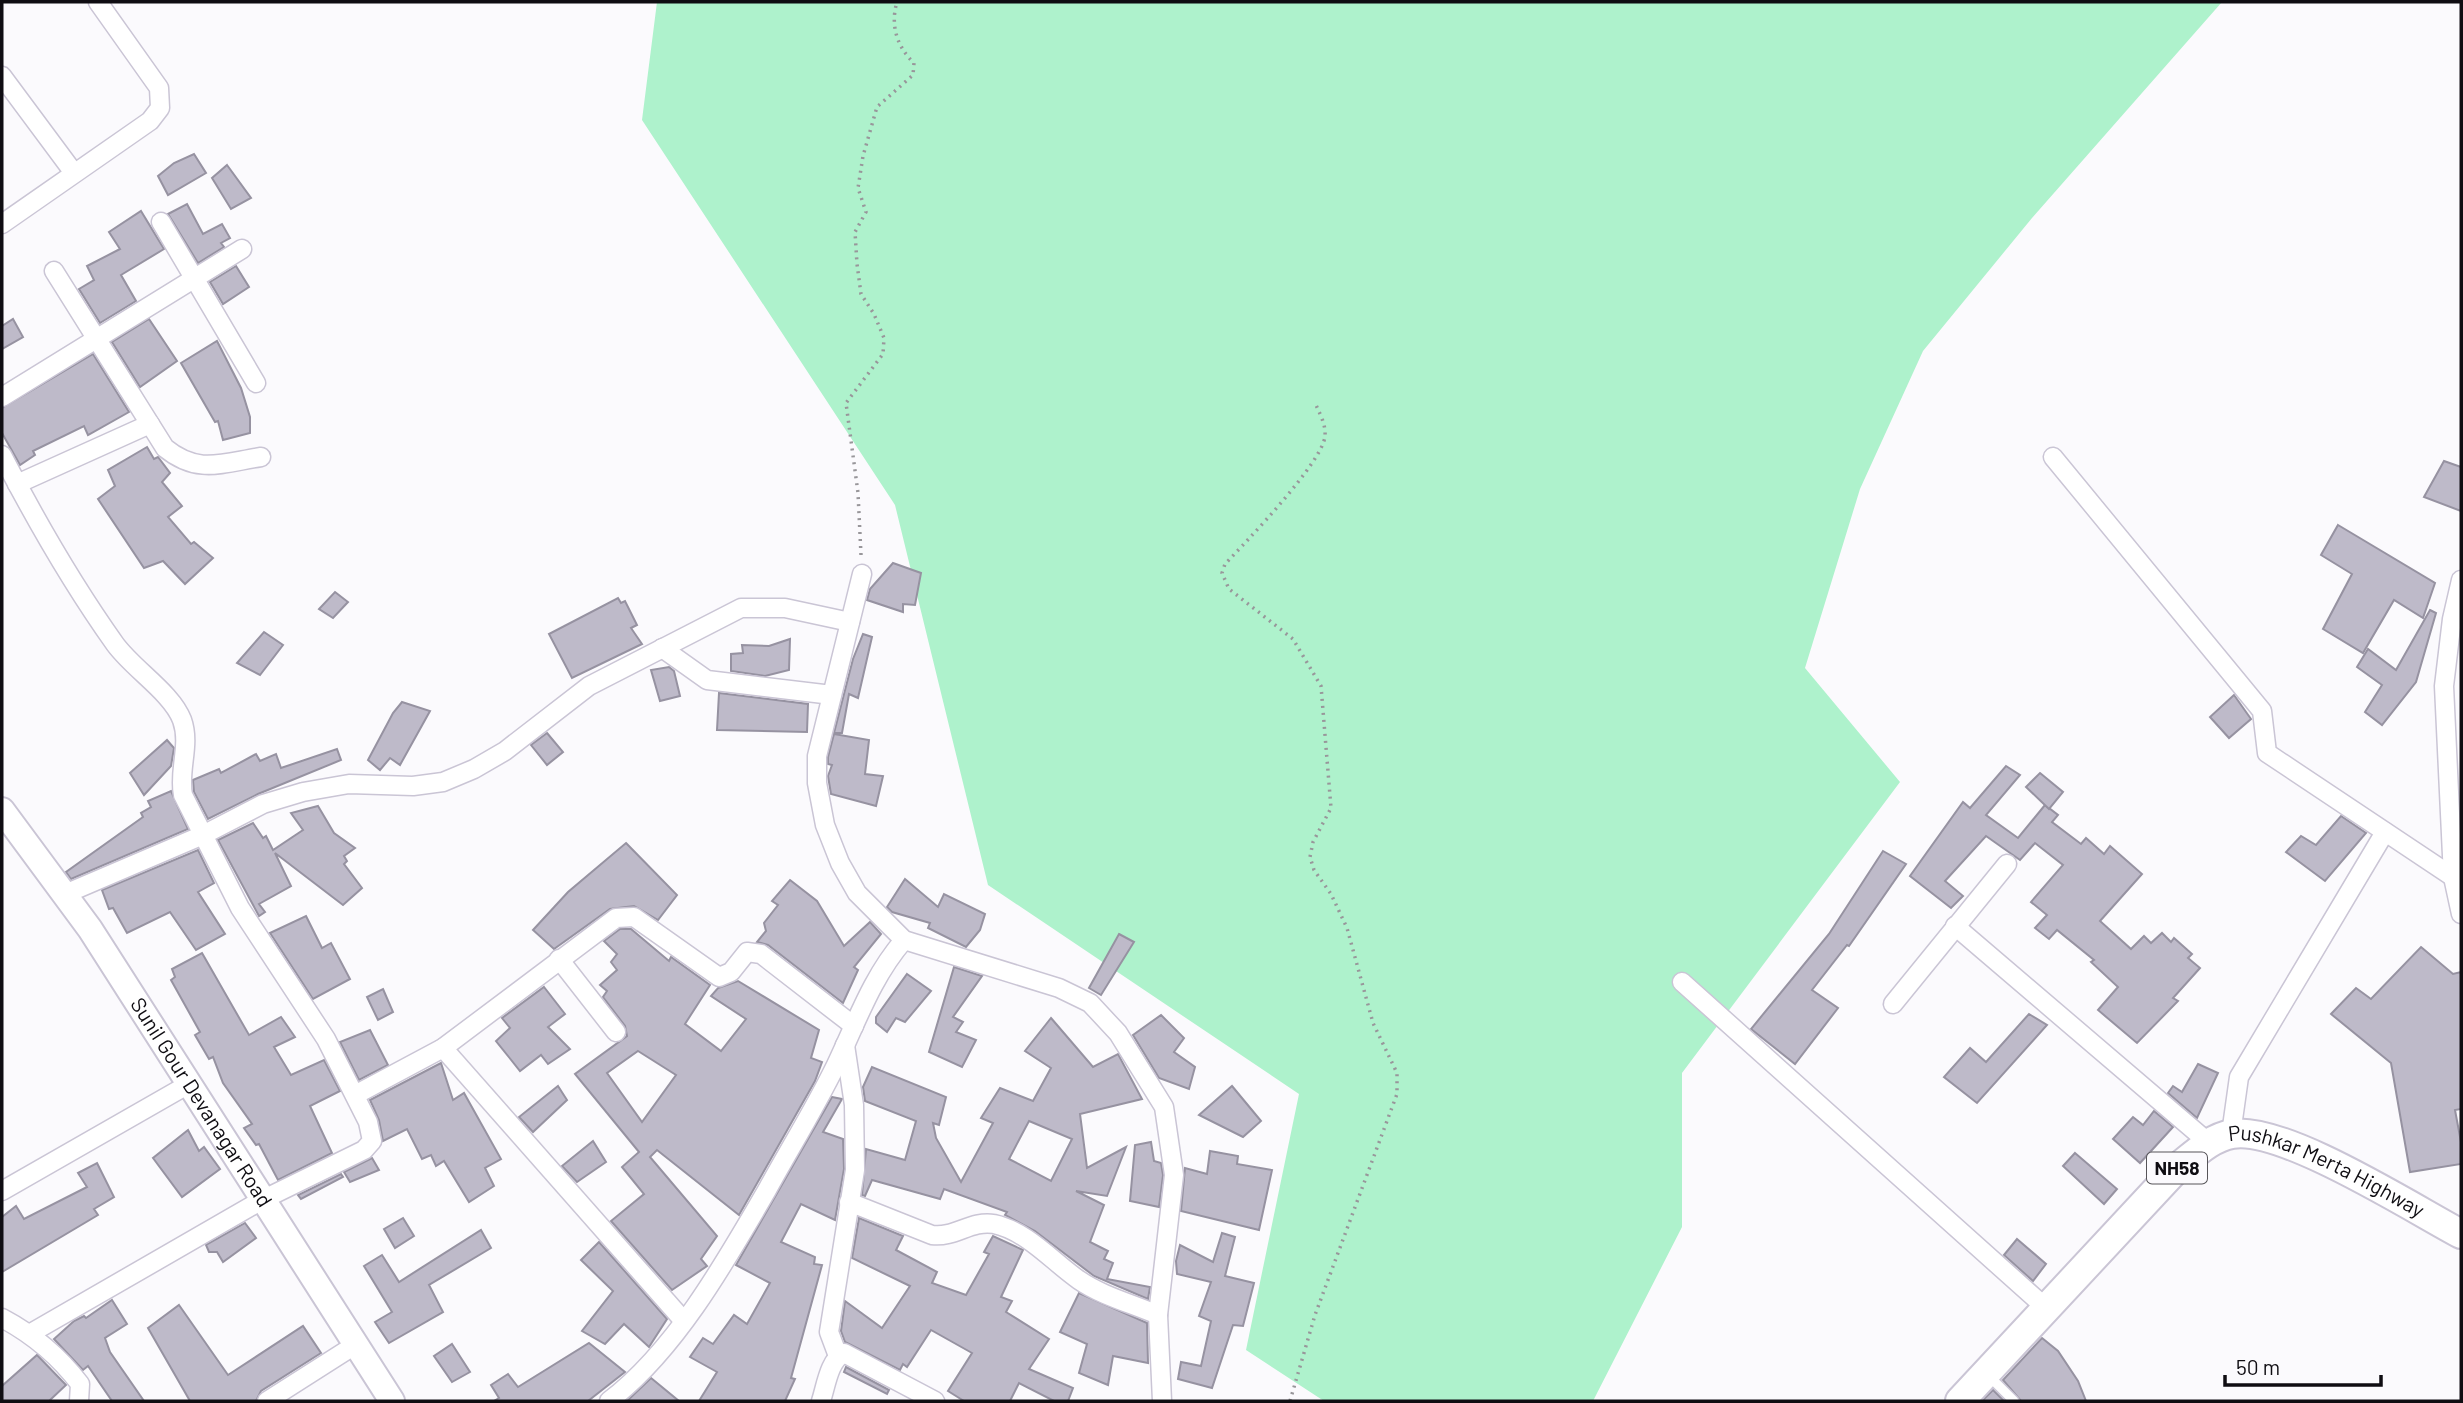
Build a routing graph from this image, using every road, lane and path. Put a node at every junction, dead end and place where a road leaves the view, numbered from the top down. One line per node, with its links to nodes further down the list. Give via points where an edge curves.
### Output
1 (98, 2): 4 (street, via 159,88 160,108 150,121)
2 (897, 2): 19 (path, via 894,23 898,43 914,63 913,75 877,107 859,188 866,212 855,232 861,294 884,338 883,354 846,403 858,493)
3 (2, 76): 4 (street)
4 (74, 173): 6 (street)
5 (161, 222): 9 (street)
6 (2, 224)
7 (242, 249): 9 (street)
8 (54, 271): 10 (street)
9 (192, 279): 10 (street); 11 (street)
10 (96, 338): 12 (street); 14 (street)
11 (256, 383)
12 (2, 397)
13 (1316, 405): 62 (path, via 1326,435 1321,451 1222,573 1229,589 1293,639 1321,686 1331,808 1310,857 1347,928 1373,1023 1397,1073 1397,1094 1315,1315)
14 (150, 424): 16 (street, via 165,448 181,461 200,467); 18 (street)
15 (2, 455): 18 (street)
16 (261, 457)
17 (2053, 457): 25 (street, via 2262,711 2267,753)
18 (17, 484): 26 (street, via 116,647 181,717 186,731 180,780)
19 (862, 574): 21 (street)
20 (2461, 580): 28 (street, via 2444,686)
21 (850, 622): 22 (street, via 785,608 741,608); 23 (street)
22 (662, 648): 23 (street, via 707,680); 26 (street, via 589,686 505,751 443,782 349,784 303,792 263,804)
23 (832, 695): 32 (street, via 817,756 825,825 857,894)
24 (3, 814): 29 (main road, Sunil Gour Devanagar Road)
25 (2385, 832): 28 (street); 42 (street, via 2239,1077)
26 (203, 835): 29 (street); 41 (street, via 240,908 326,1039)
27 (2007, 864): 31 (street)
28 (2453, 877): 30 (street)
29 (65, 894): 40 (main road, Sunil Gour Devanagar Road)
30 (2461, 914)
31 (1955, 926): 35 (street); 42 (street)
32 (904, 940): 36 (street, via 874,980); 48 (street, via 1059,988 1090,1003 1118,1033 1164,1107 1170,1140 1174,1175)
33 (559, 959): 36 (street, via 616,918 634,917 719,977 731,972 747,952 761,954); 37 (street); 39 (street)
34 (1682, 982): 47 (street)
35 (1893, 1004)
36 (854, 1026): 38 (street)
37 (616, 1032)
38 (845, 1045): 45 (street, via 854,1105 855,1170); 50 (street, via 745,1227)
39 (443, 1048): 41 (street); 50 (street)
40 (189, 1084): 43 (street); 44 (main road, Sunil Gour Devanagar Road)
41 (355, 1095): 44 (street, via 372,1141 364,1150)
42 (2220, 1138): 46 (highway, Pushkar Merta Highway / NH58, via 2258,1134 2291,1143); 47 (highway, Pushkar Merta Highway / NH58, via 2157,1188)
43 (2, 1191)
44 (262, 1200): 51 (street); 52 (main road, Sunil Gour Devanagar Road)
45 (849, 1202): 48 (street, via 932,1235 980,1223 998,1225 1018,1234 1082,1282); 53 (street, via 829,1332)
46 (2461, 1234)
47 (2046, 1308): 54 (highway, Pushkar Merta Highway / NH58)
48 (1158, 1315): 61 (street)
49 (2, 1318): 51 (street)
50 (683, 1320): 58 (street, via 661,1351)
51 (31, 1333): 55 (street, via 80,1384)
52 (355, 1345): 56 (street); 57 (main road, Sunil Gour Devanagar Road)
53 (838, 1356): 59 (street); 60 (street, via 851,1354)
54 (1986, 1373): 63 (highway, Pushkar Merta Highway / NH58); 64 (lane)
55 (79, 1401)
56 (267, 1401)
57 (392, 1401)
58 (609, 1401)
59 (821, 1401)
60 (934, 1401)
61 (1162, 1401)
62 (1290, 1401)
63 (1960, 1401)
64 (2014, 1401)

